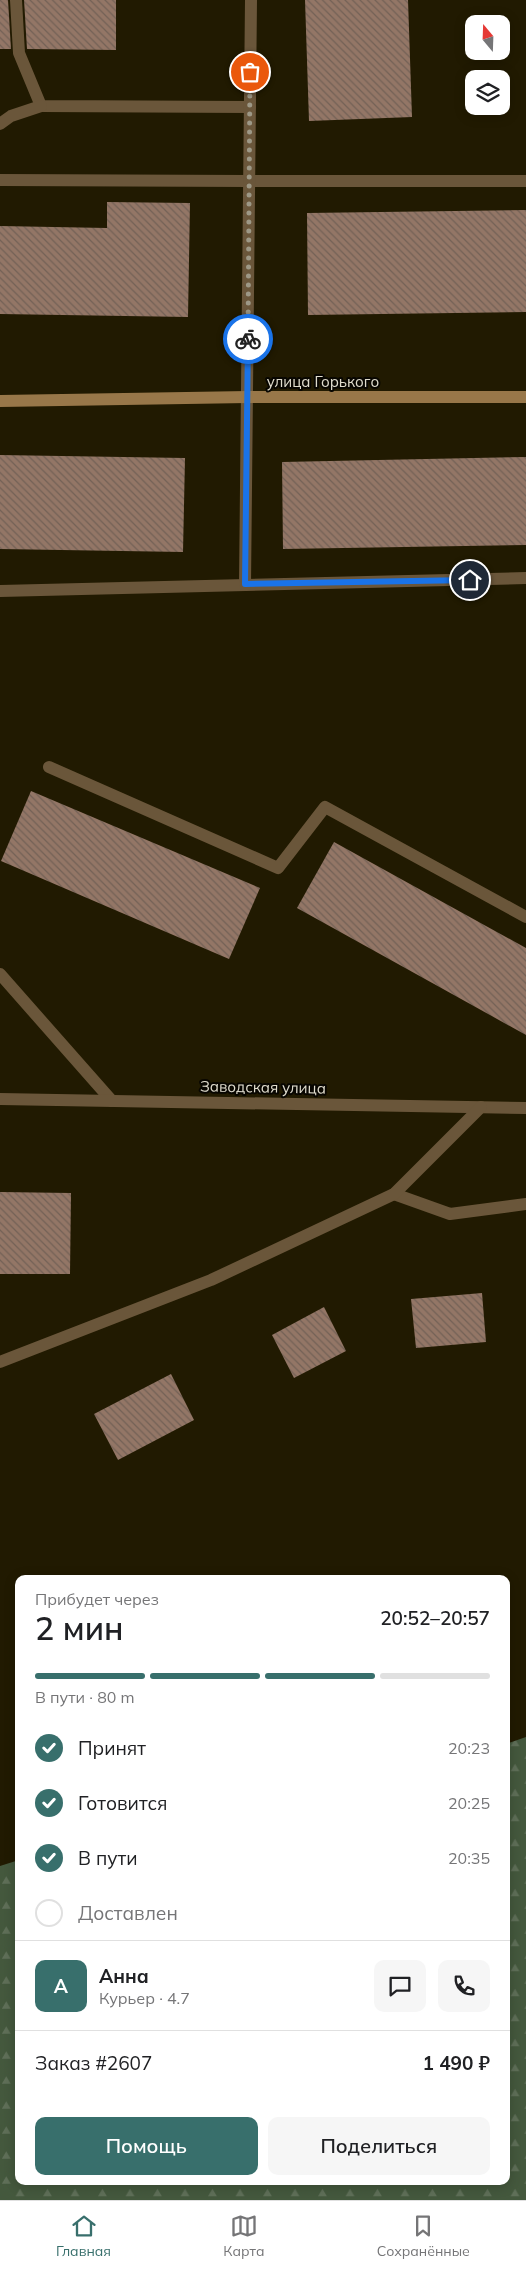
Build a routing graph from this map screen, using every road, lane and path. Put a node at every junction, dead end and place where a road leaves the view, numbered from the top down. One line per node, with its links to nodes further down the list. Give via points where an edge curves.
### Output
1 (16, 0): 3 (street, via 19,53)
2 (251, 0): 4 (street)
3 (41, 106): 4 (street); 5 (street, via 11,116)
4 (250, 107): 7 (street)
5 (0, 124)
6 (0, 180): 7 (street)
7 (250, 181): 8 (street); 9 (street)
8 (526, 181)
9 (248, 397): 10 (main road, улица Горького); 11 (main road, улица Горького); 13 (street)
10 (526, 397)
11 (0, 401)
12 (526, 578): 13 (street)
13 (245, 584): 14 (street)
14 (0, 591)
15 (48, 767): 16 (street, via 278,868 325,807)
16 (526, 917)
17 (0, 974): 19 (street)
18 (0, 1099): 19 (street, Заводская улица)
19 (112, 1101): 20 (street, Заводская улица)
20 (481, 1107): 21 (street, Заводская улица); 22 (street)
21 (526, 1108)
22 (394, 1194): 23 (street, via 450,1214); 24 (street, via 211,1280)
23 (526, 1204)
24 (0, 1362)

